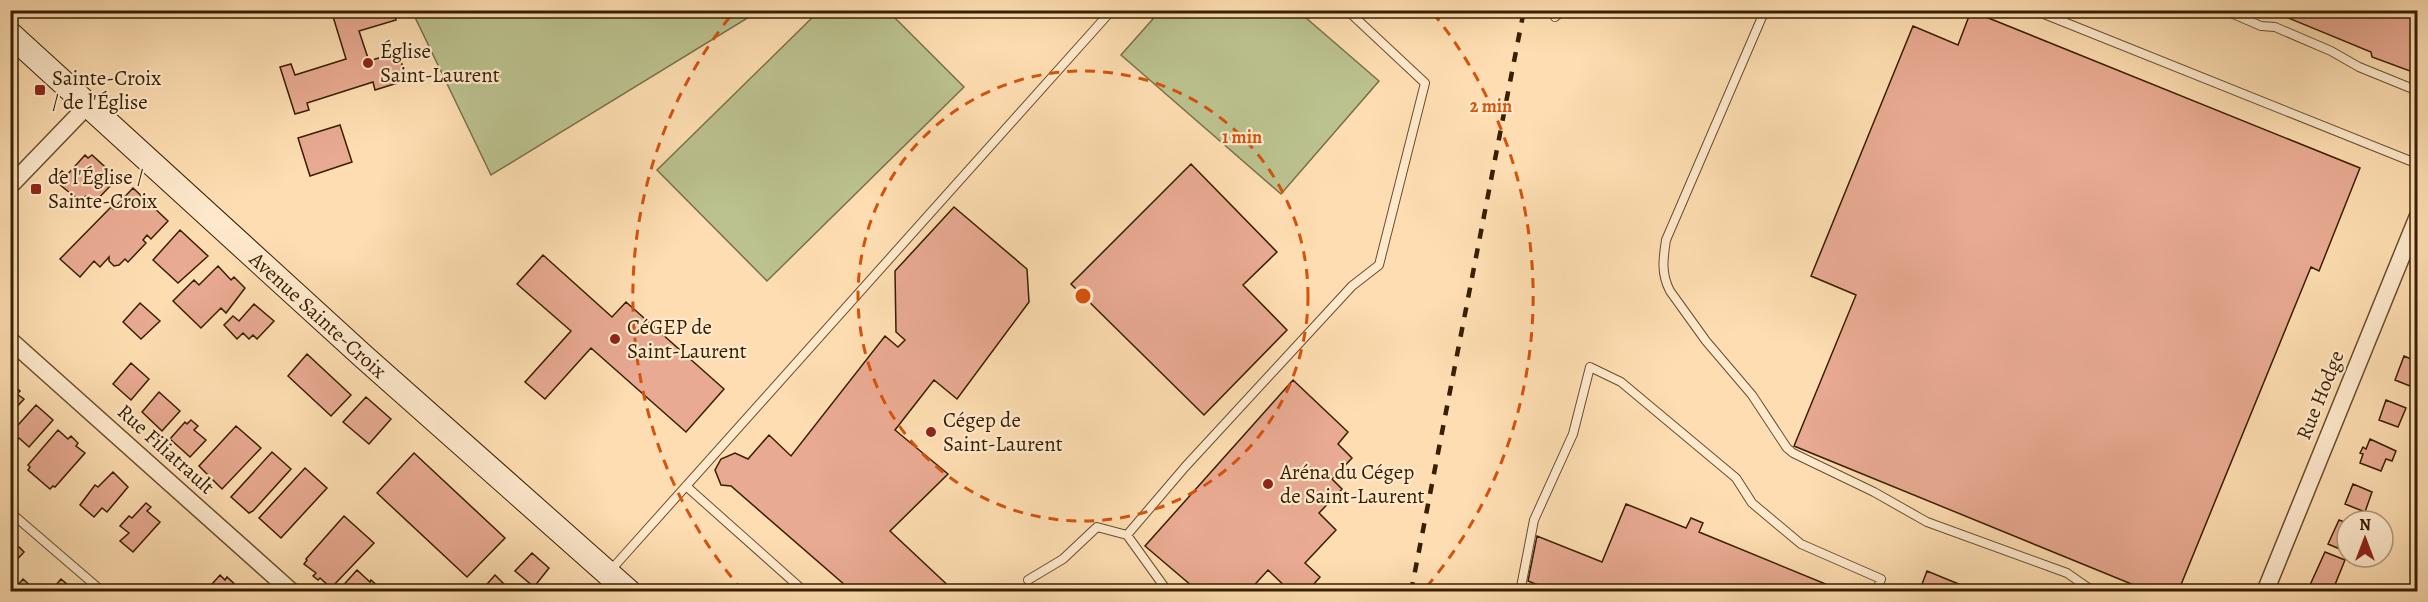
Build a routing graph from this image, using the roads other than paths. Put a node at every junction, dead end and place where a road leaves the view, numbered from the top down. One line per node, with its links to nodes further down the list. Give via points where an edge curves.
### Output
1 (1112, 10): 15 (lane)
2 (1347, 10): 17 (lane, via 1425,83 1379,265 1352,286)
3 (1563, 10): 7 (lane)
4 (1765, 10): 27 (lane, via 1666,240 1662,264 1665,283 1793,453 1928,522 2067,573)
5 (2034, 10): 11 (lane)
6 (2224, 10): 9 (lane, via 2261,26 2275,27)
7 (1555, 17)
8 (10, 34): 10 (main road, Avenue Sainte-Croix)
9 (2418, 91)
10 (88, 105): 12 (street); 18 (main road, Avenue Sainte-Croix)
11 (2418, 164)
12 (10, 186)
13 (2418, 216): 28 (street, Rue Hodge)
14 (10, 340): 21 (street, Rue Filiatrault)
15 (686, 486): 18 (lane); 23 (lane)
16 (10, 512): 20 (lane)
17 (1126, 535): 19 (lane, via 1097,527 1063,559); 24 (lane)
18 (608, 573): 22 (main road, Avenue Sainte-Croix)
19 (1028, 580)
20 (102, 591)
21 (292, 591)
22 (629, 591)
23 (806, 591)
24 (1168, 591)
25 (1520, 591): 26 (lane, via 1534,520 1573,434 1590,367 1620,382 1736,478 1752,503 1801,544 1881,579)
26 (1876, 591)
27 (2097, 591)
28 (2265, 591)

